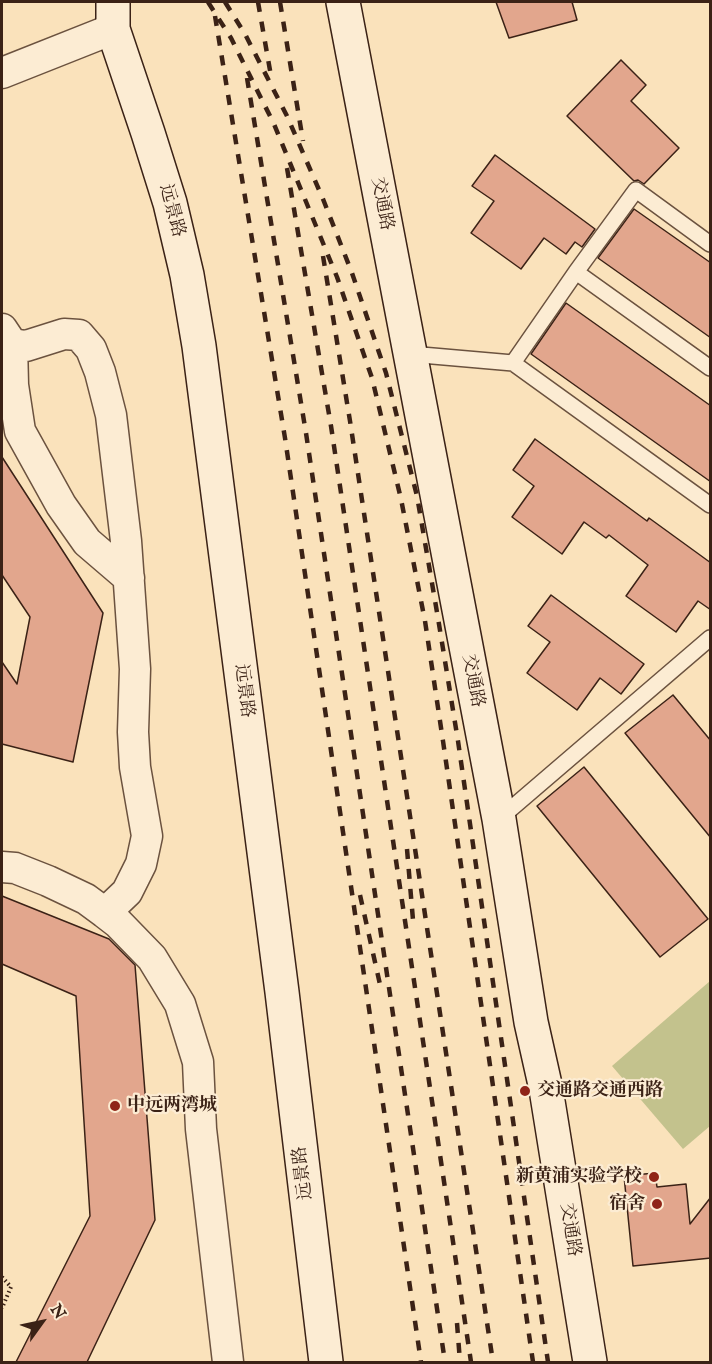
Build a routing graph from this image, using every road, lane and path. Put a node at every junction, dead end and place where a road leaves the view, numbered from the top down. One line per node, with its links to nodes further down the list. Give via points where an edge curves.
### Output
1 (89, 2): 3 (street, 远景路)
2 (343, 2): 8 (street, 交通路)
3 (113, 15): 4 (street); 20 (street, 远景路, via 170,203 199,346)
4 (2, 73)
5 (711, 244): 6 (lane, via 636,190)
6 (576, 272): 9 (lane); 10 (lane)
7 (7, 336): 12 (street, via 20,431 61,505 87,542); 12 (street, via 26,346 64,334 79,335 92,349 111,415)
8 (410, 354): 9 (lane); 14 (street, 交通路)
9 (513, 363): 11 (lane)
10 (711, 368)
11 (711, 505)
12 (129, 578): 16 (street, via 135,669 135,767 147,836 141,864 127,892)
13 (711, 638): 14 (lane)
14 (499, 819): 21 (street, 交通路)
15 (2, 867): 16 (street, via 48,881)
16 (105, 913): 19 (street, via 158,967 180,1004 198,1062 201,1129)
17 (2, 1277): 18 (path, via 11,1287)
18 (2, 1308)
19 (228, 1362)
20 (326, 1362)
21 (590, 1362)

